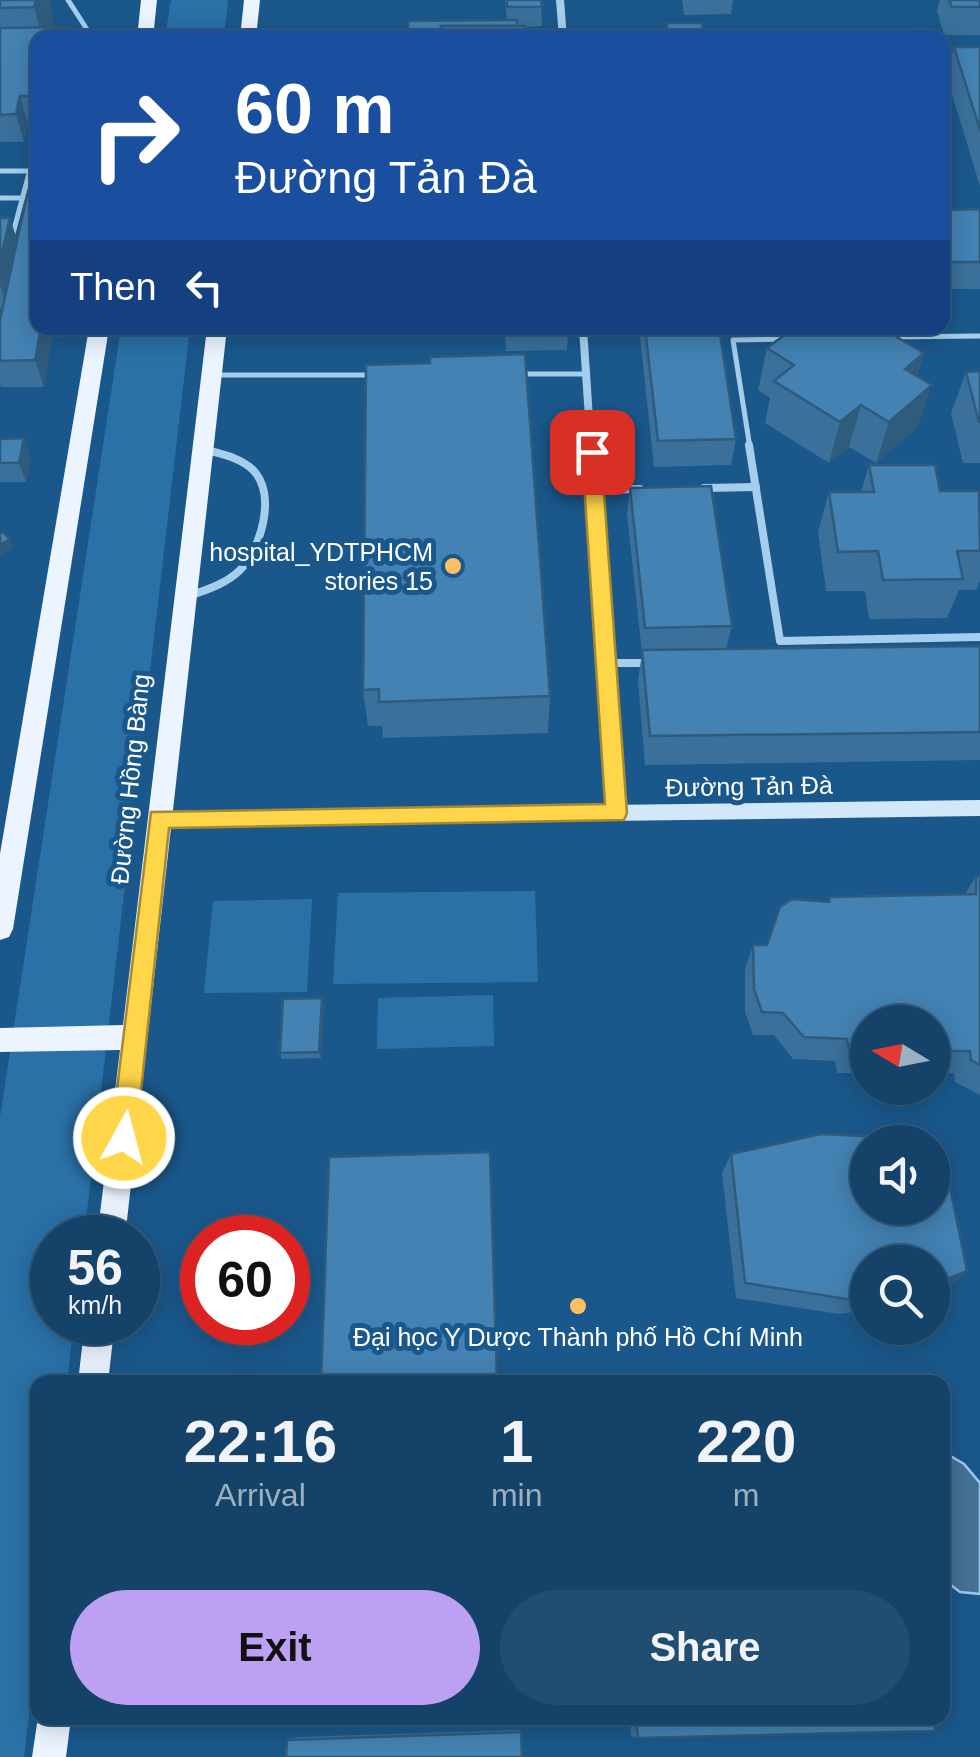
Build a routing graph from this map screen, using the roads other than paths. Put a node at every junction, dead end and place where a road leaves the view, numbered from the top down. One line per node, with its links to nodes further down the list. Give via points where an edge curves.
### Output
1 (68, 0): 5 (lane)
2 (149, 0): 6 (main road)
3 (252, 0): 7 (main road)
4 (560, 0): 8 (street)
5 (87, 30)
6 (146, 30)
7 (249, 30)
8 (562, 30)
9 (0, 171): 10 (lane)
10 (30, 171)
11 (30, 178): 13 (lane)
12 (0, 198): 13 (lane)
13 (22, 198): 14 (lane); 15 (lane)
14 (30, 198)
15 (11, 243)
16 (98, 335): 41 (main road)
17 (216, 335): 25 (main road, Đường Hồng Bàng)
18 (583, 335): 24 (street)
19 (980, 336): 21 (lane)
20 (882, 337): 21 (lane)
21 (900, 337)
22 (808, 338): 28 (lane, via 733,340)
23 (508, 374): 24 (lane)
24 (586, 374): 31 (street)
25 (212, 375): 26 (lane); 27 (main road, Đường Hồng Bàng)
26 (389, 375)
27 (202, 449): 32 (main road, Đường Hồng Bàng); 32 (lane, via 241,460 258,474 266,496 259,546 242,570 217,587)
28 (756, 487): 29 (lane); 34 (lane)
29 (684, 488)
30 (648, 489): 31 (lane)
31 (594, 490): 37 (street)
32 (183, 597): 40 (main road, Đường Hồng Bàng)
33 (980, 638): 34 (lane)
34 (780, 641): 35 (lane)
35 (783, 660)
36 (665, 662): 37 (lane)
37 (606, 664): 39 (street)
38 (980, 808): 39 (street, Đường Tản Đà)
39 (616, 813): 40 (street, Đường Tản Đà)
40 (159, 819): 42 (main road, Đường Hồng Bàng)
41 (0, 929)
42 (136, 1037): 43 (main road); 44 (main road, Đường Hồng Bàng)
43 (0, 1040)
44 (113, 1215)
45 (97, 1345): 46 (main road)
46 (94, 1375)
47 (53, 1725): 48 (main road)
48 (49, 1757)

